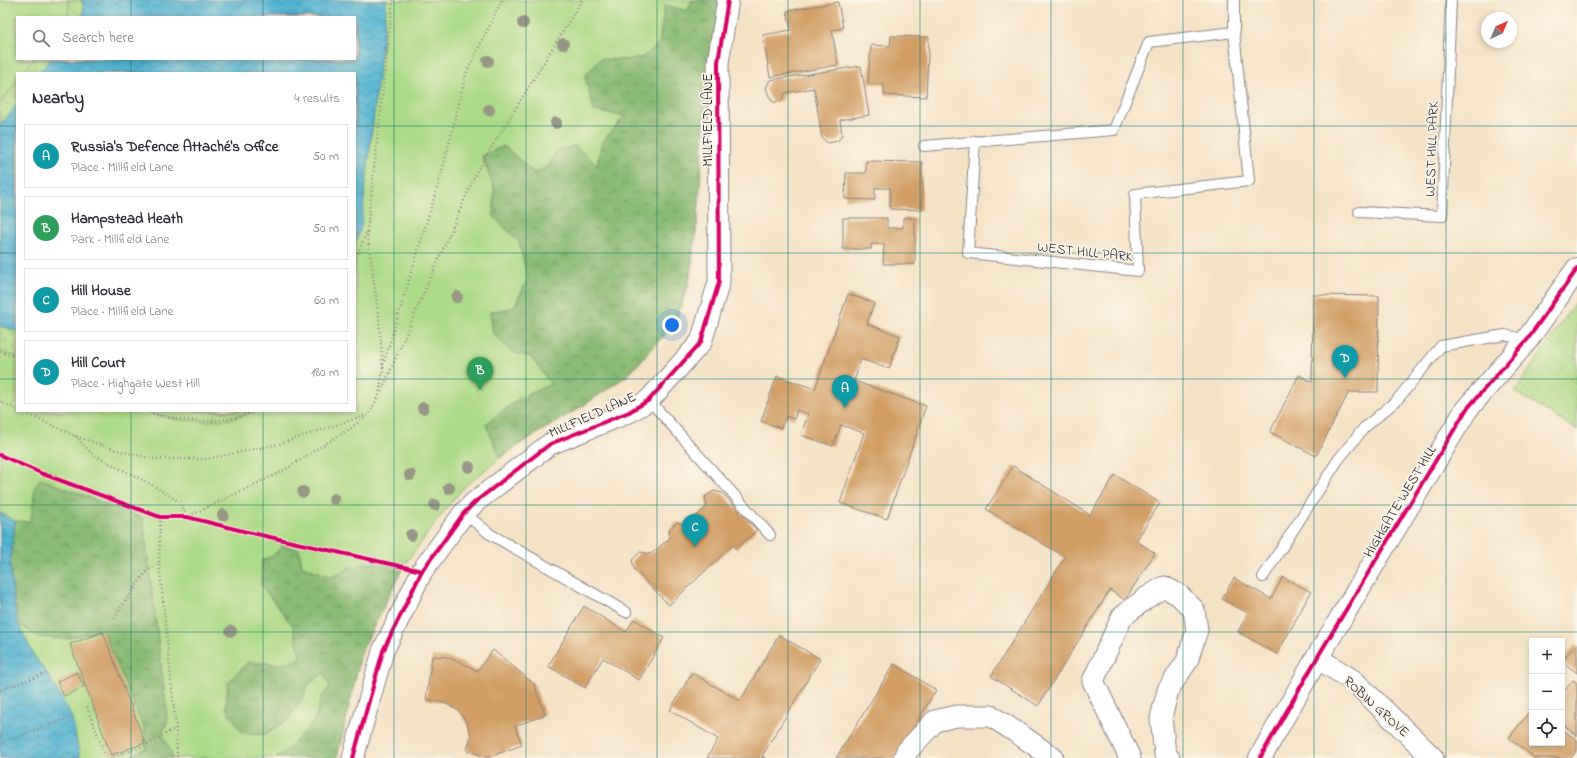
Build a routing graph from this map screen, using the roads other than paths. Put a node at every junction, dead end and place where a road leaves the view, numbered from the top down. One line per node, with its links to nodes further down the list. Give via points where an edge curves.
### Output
1 (728, 0): 10 (street, MILLFIELD LANE, via 718,62 719,282 701,342)
2 (1234, 0): 4 (lane, WEST HILL PARK)
3 (1451, 0): 7 (lane, WEST HILL PARK, via 1442,216)
4 (1234, 32): 5 (lane, via 1148,42 1114,130); 5 (lane, WEST HILL PARK, via 1248,181 1135,194 1138,271 968,253)
5 (975, 141): 6 (lane)
6 (924, 146)
7 (1359, 212)
8 (1577, 269): 9 (street, HIGHGATE WEST HILL)
9 (1527, 340): 13 (lane, via 1505,335 1441,346 1396,400 1364,428 1338,460); 15 (street, HIGHGATE WEST HILL, via 1466,410)
10 (649, 400): 11 (street, MILLFIELD LANE, via 629,412 550,444); 12 (lane)
11 (464, 513): 14 (lane, via 490,534); 16 (street, MILLFIELD LANE, via 422,571 383,652)
12 (770, 535)
13 (1262, 577)
14 (626, 612)
15 (1317, 658): 21 (street, HIGHGATE WEST HILL); 22 (street, ROBIN GROVE, via 1354,681)
16 (353, 758)
17 (904, 758): 18 (street, via 907,751 935,721 957,716 991,716)
18 (1053, 758)
19 (1130, 758): 20 (street, via 1093,681 1122,617 1164,587 1179,595 1194,610 1197,630 1187,661 1168,690 1161,718 1165,754)
20 (1169, 758)
21 (1260, 758)
22 (1433, 758)

